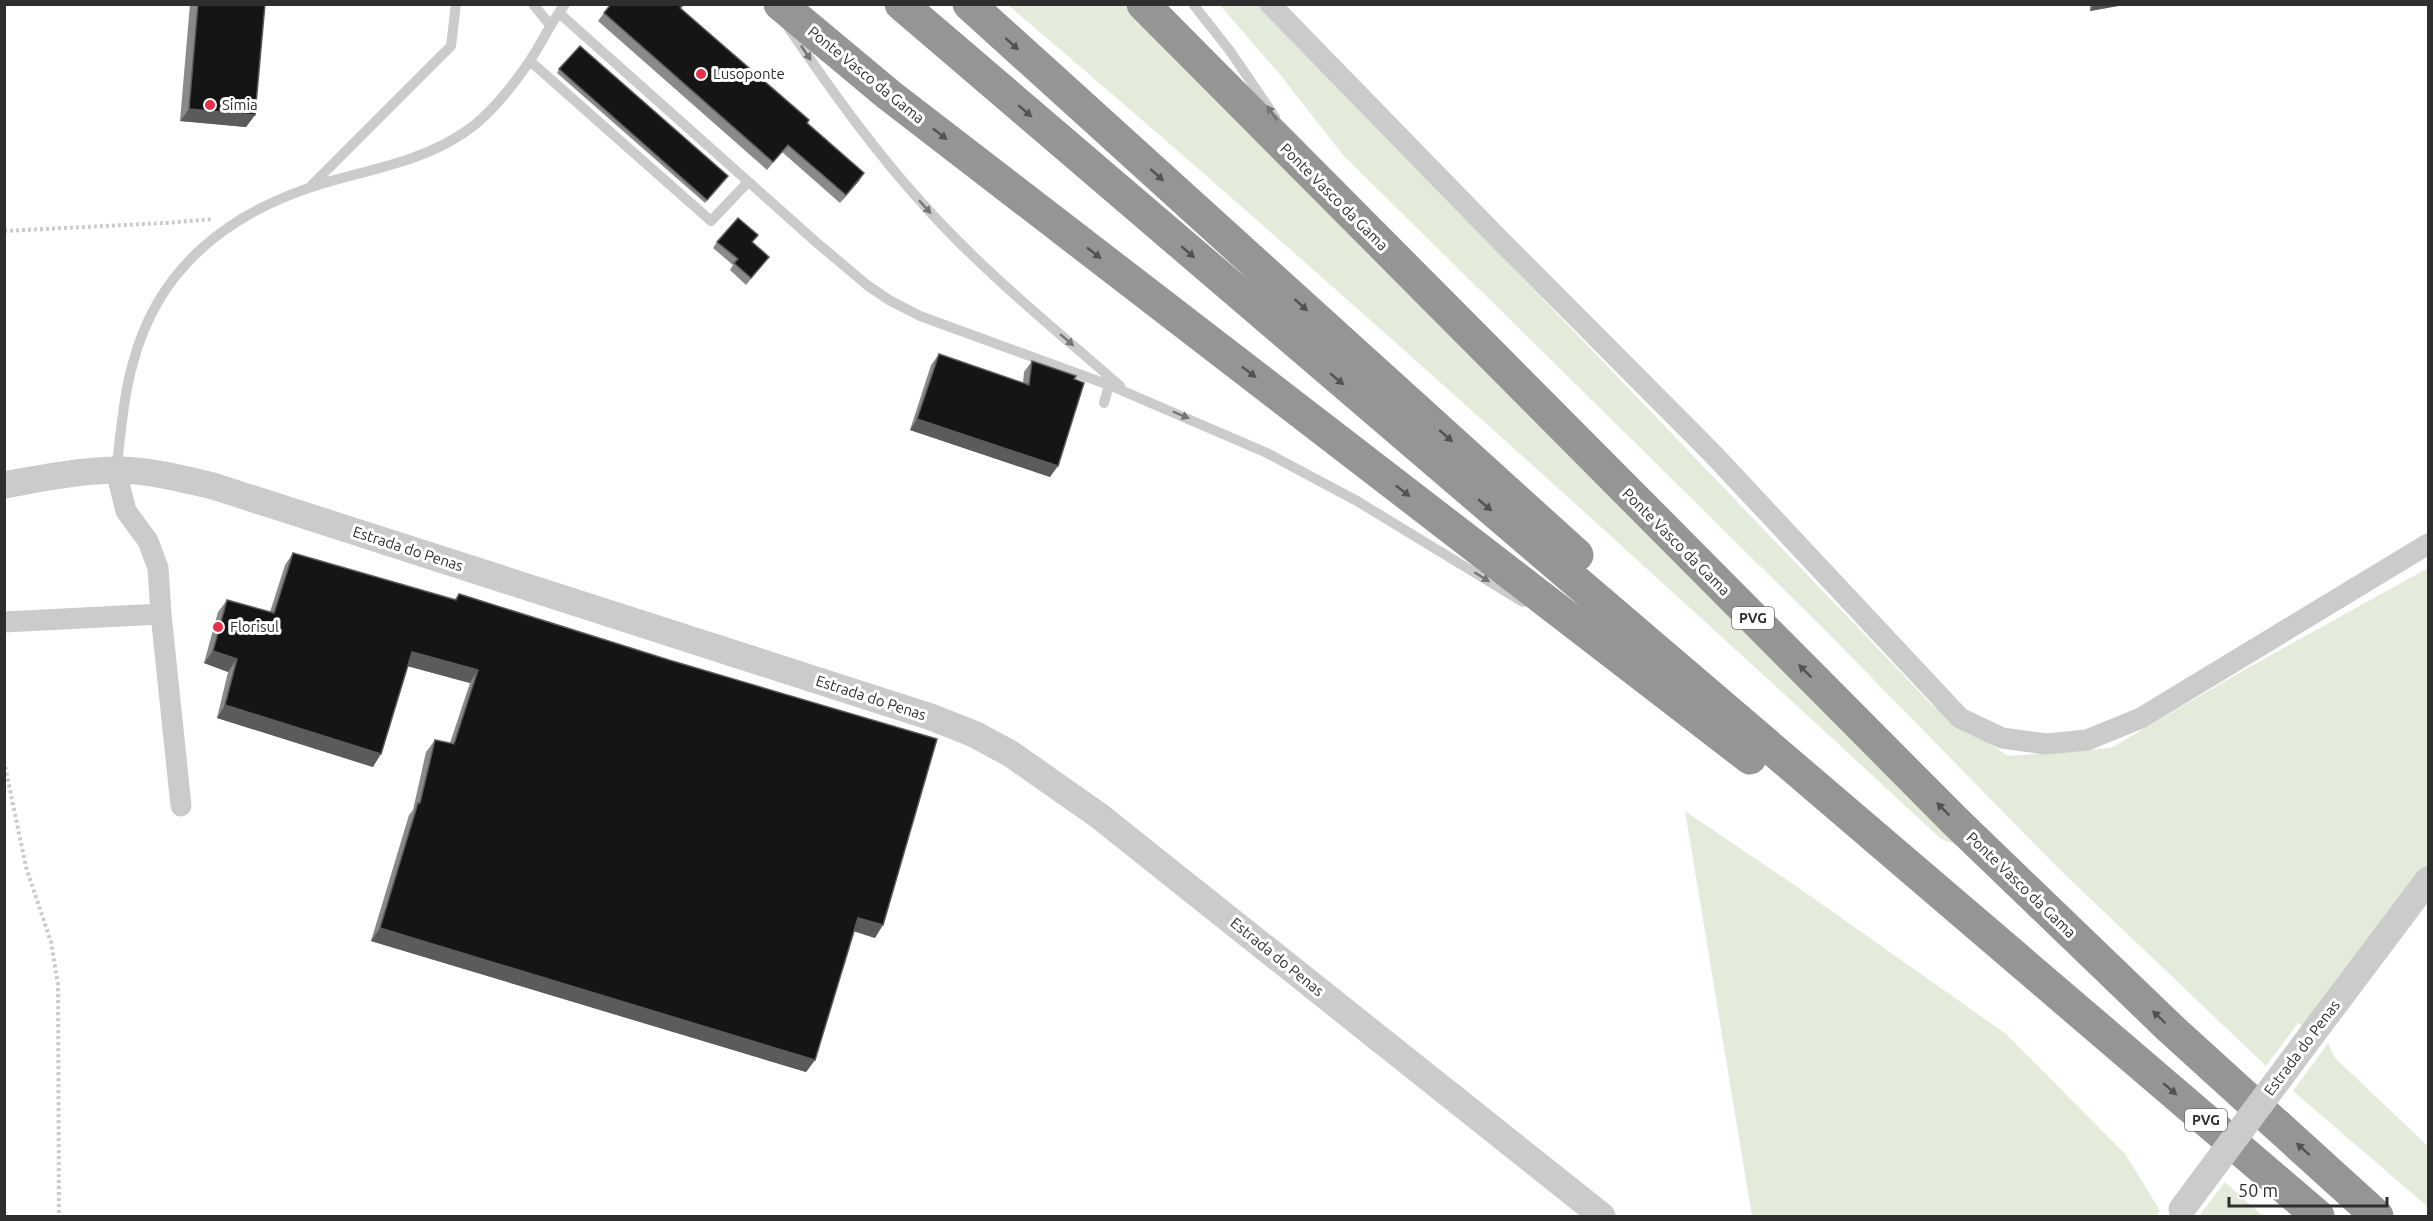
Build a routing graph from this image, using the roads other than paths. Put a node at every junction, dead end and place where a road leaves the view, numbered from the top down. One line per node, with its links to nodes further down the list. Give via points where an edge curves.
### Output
1 (456, 4): 15 (lane, via 451,46)
2 (533, 4): 11 (lane)
3 (773, 4): 17 (lane, one-way to 17, via 849,116 932,214 998,279)
4 (780, 4): 26 (highway, Ponte Vasco da Gama / PVG, one-way to 26, via 889,95)
5 (901, 4): 29 (highway, Ponte Vasco da Gama / PVG, one-way to 29)
6 (969, 4): 29 (highway, Ponte Vasco da Gama / PVG, one-way to 29)
7 (1143, 4): 13 (highway, Ponte Vasco da Gama / PVG)
8 (1193, 4): 13 (lane, one-way to 8)
9 (1270, 4): 21 (street, via 1712,453 1960,718 2002,738 2046,744 2087,740 2141,718)
10 (562, 9): 11 (lane); 14 (lane)
11 (550, 25): 12 (lane)
12 (530, 61): 14 (lane, via 711,221); 15 (lane, via 481,119 444,145 405,162)
13 (1317, 179): 33 (highway, Ponte Vasco da Gama / PVG, one-way to 13, via 2043,908)
14 (748, 182): 16 (lane, via 889,300 920,316)
15 (308, 188): 19 (lane, via 246,215 190,259 168,286 137,347 130,370)
16 (1110, 385): 17 (lane); 18 (lane)
17 (1127, 392): 22 (lane, one-way to 22, via 1320,481)
18 (1104, 403)
19 (116, 471): 20 (street, Estrada do Penas, via 67,473); 23 (street, via 126,511 148,541 158,567); 31 (street, Estrada do Penas, via 167,475 213,486 931,717 974,735 1011,754 1098,815)
20 (4, 485)
21 (2428, 544)
22 (1532, 608)
23 (161, 614): 24 (street); 27 (street)
24 (4, 622)
25 (1560, 626): 26 (lane)
26 (1666, 693): 29 (highway, Ponte Vasco da Gama / PVG)
27 (181, 806)
28 (2428, 880): 30 (street, Estrada do Penas, bridge)
29 (2094, 1023): 32 (highway, Ponte Vasco da Gama / PVG, one-way to 32)
30 (2180, 1213)
31 (1602, 1216)
32 (2318, 1216)
33 (2377, 1216)

